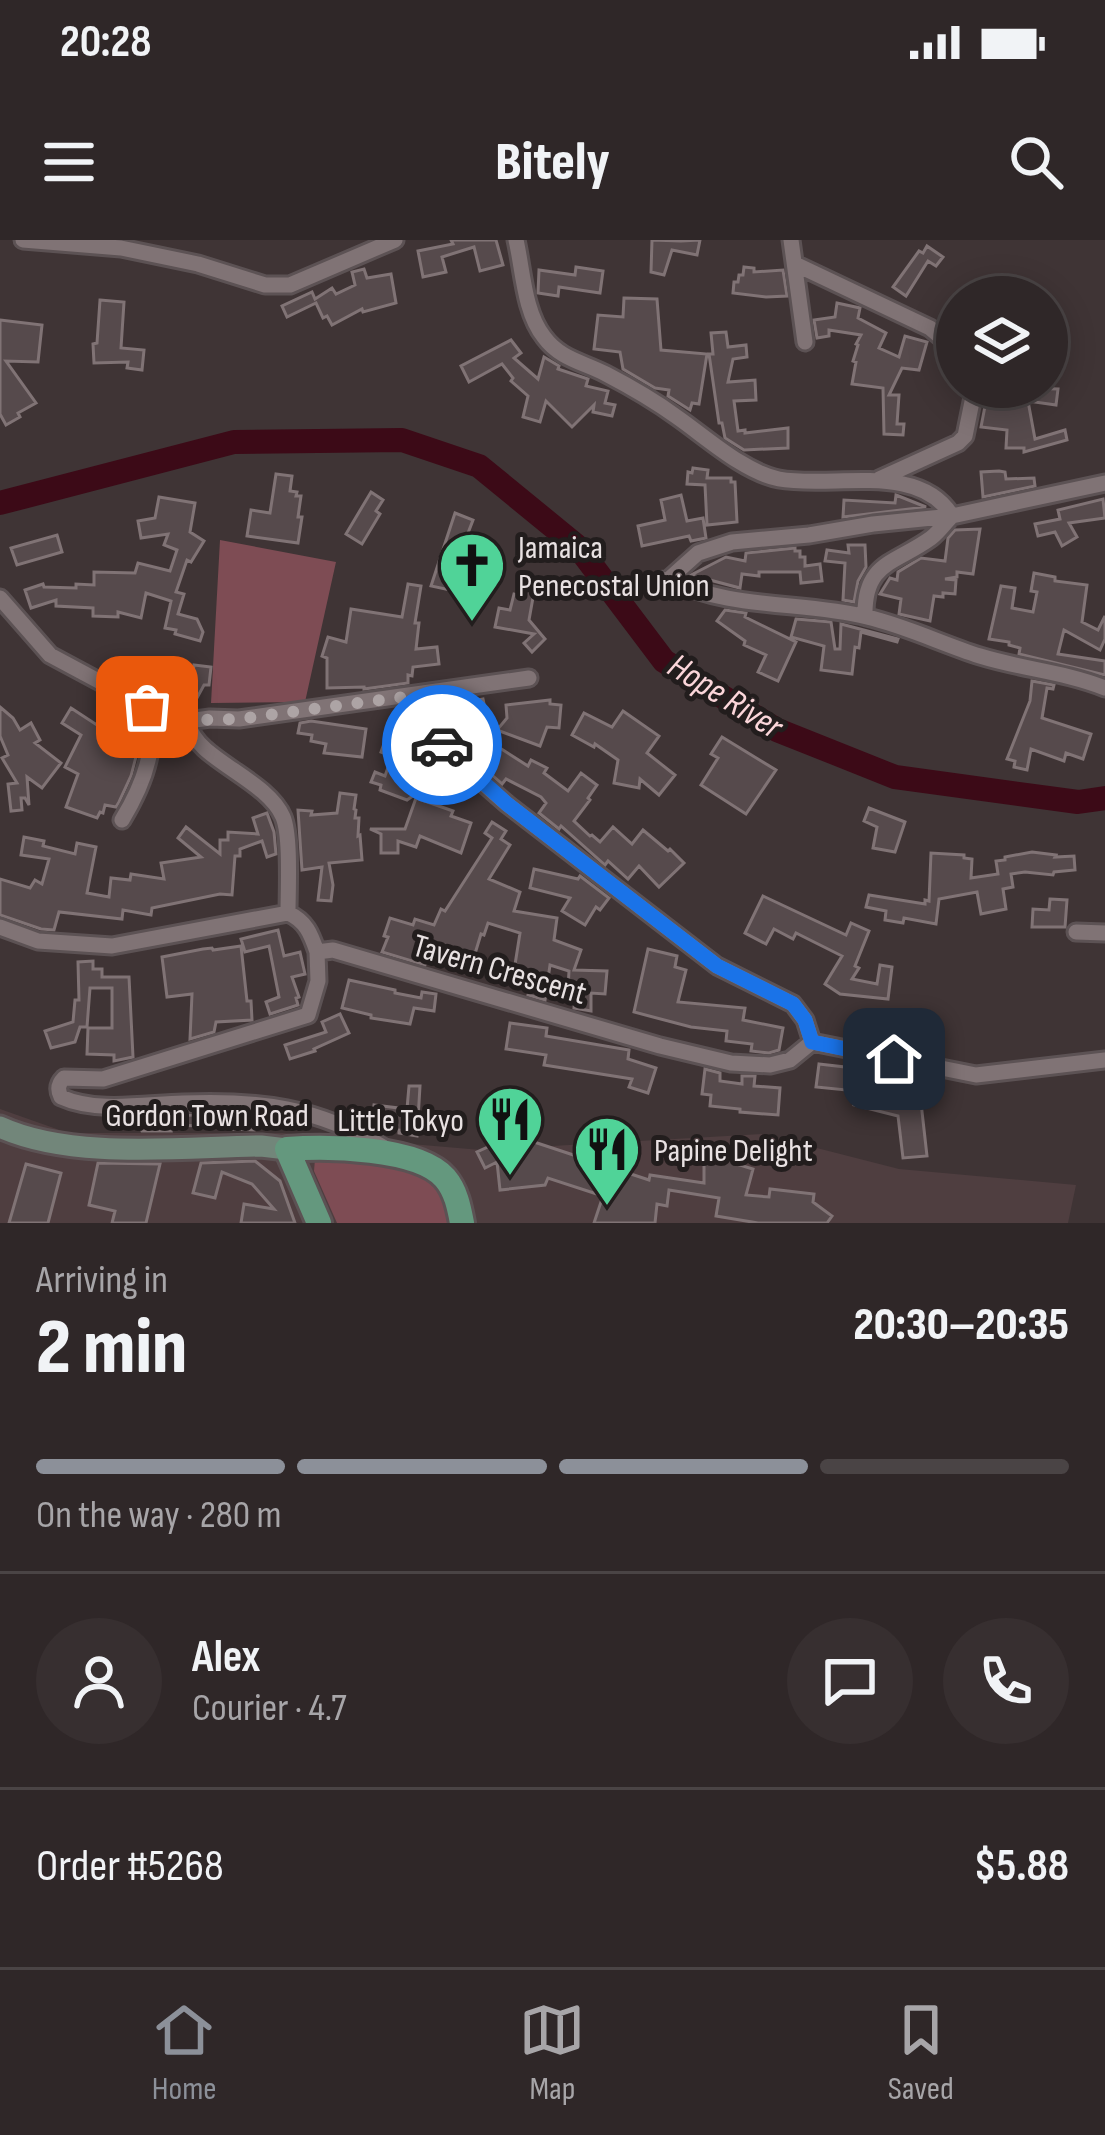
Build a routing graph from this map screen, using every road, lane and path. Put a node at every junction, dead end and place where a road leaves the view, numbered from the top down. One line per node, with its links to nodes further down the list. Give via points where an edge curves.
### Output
1 (23, 240): 2 (street, via 121,248 265,285 290,285)
2 (395, 240)
3 (516, 240): 9 (street, via 542,335 565,358 633,389 776,479)
4 (791, 240): 5 (street)
5 (795, 264): 6 (street); 7 (street)
6 (936, 333)
7 (805, 342)
8 (971, 408): 9 (street, via 958,443)
9 (876, 480): 11 (street, via 927,491)
10 (1105, 483): 11 (street)
11 (952, 516): 13 (street, via 880,567); 13 (street, via 732,542 698,553 664,580)
12 (0, 598): 17 (street, via 50,655)
13 (865, 616): 15 (street)
14 (529, 679): 16 (street)
15 (1105, 688)
16 (418, 695): 18 (street); 25 (street, via 444,749 717,966 793,1004)
17 (147, 707): 18 (street); 19 (street, via 153,724 141,788)
18 (189, 724): 20 (street, via 199,744 283,816)
19 (122, 820)
20 (288, 913): 21 (street, via 112,946 38,941); 24 (street, via 309,930)
21 (0, 927)
22 (1076, 932): 23 (street)
23 (1105, 933)
24 (317, 952): 25 (street, Tavern Crescent, via 333,950 731,1063 790,1060); 29 (street, via 308,1015 103,1079 64,1078 58,1092 90,1104 221,1102 311,1112)
25 (812, 1042): 26 (street, via 976,1076)
26 (1105, 1060)
27 (0, 1127): 28 (main road, Gordon Town Road, via 91,1148)
28 (287, 1149): 29 (main road, Gordon Town Road, via 344,1147); 30 (main road)
29 (408, 1159): 31 (main road, via 450,1182)
30 (320, 1223)
31 (462, 1223)

